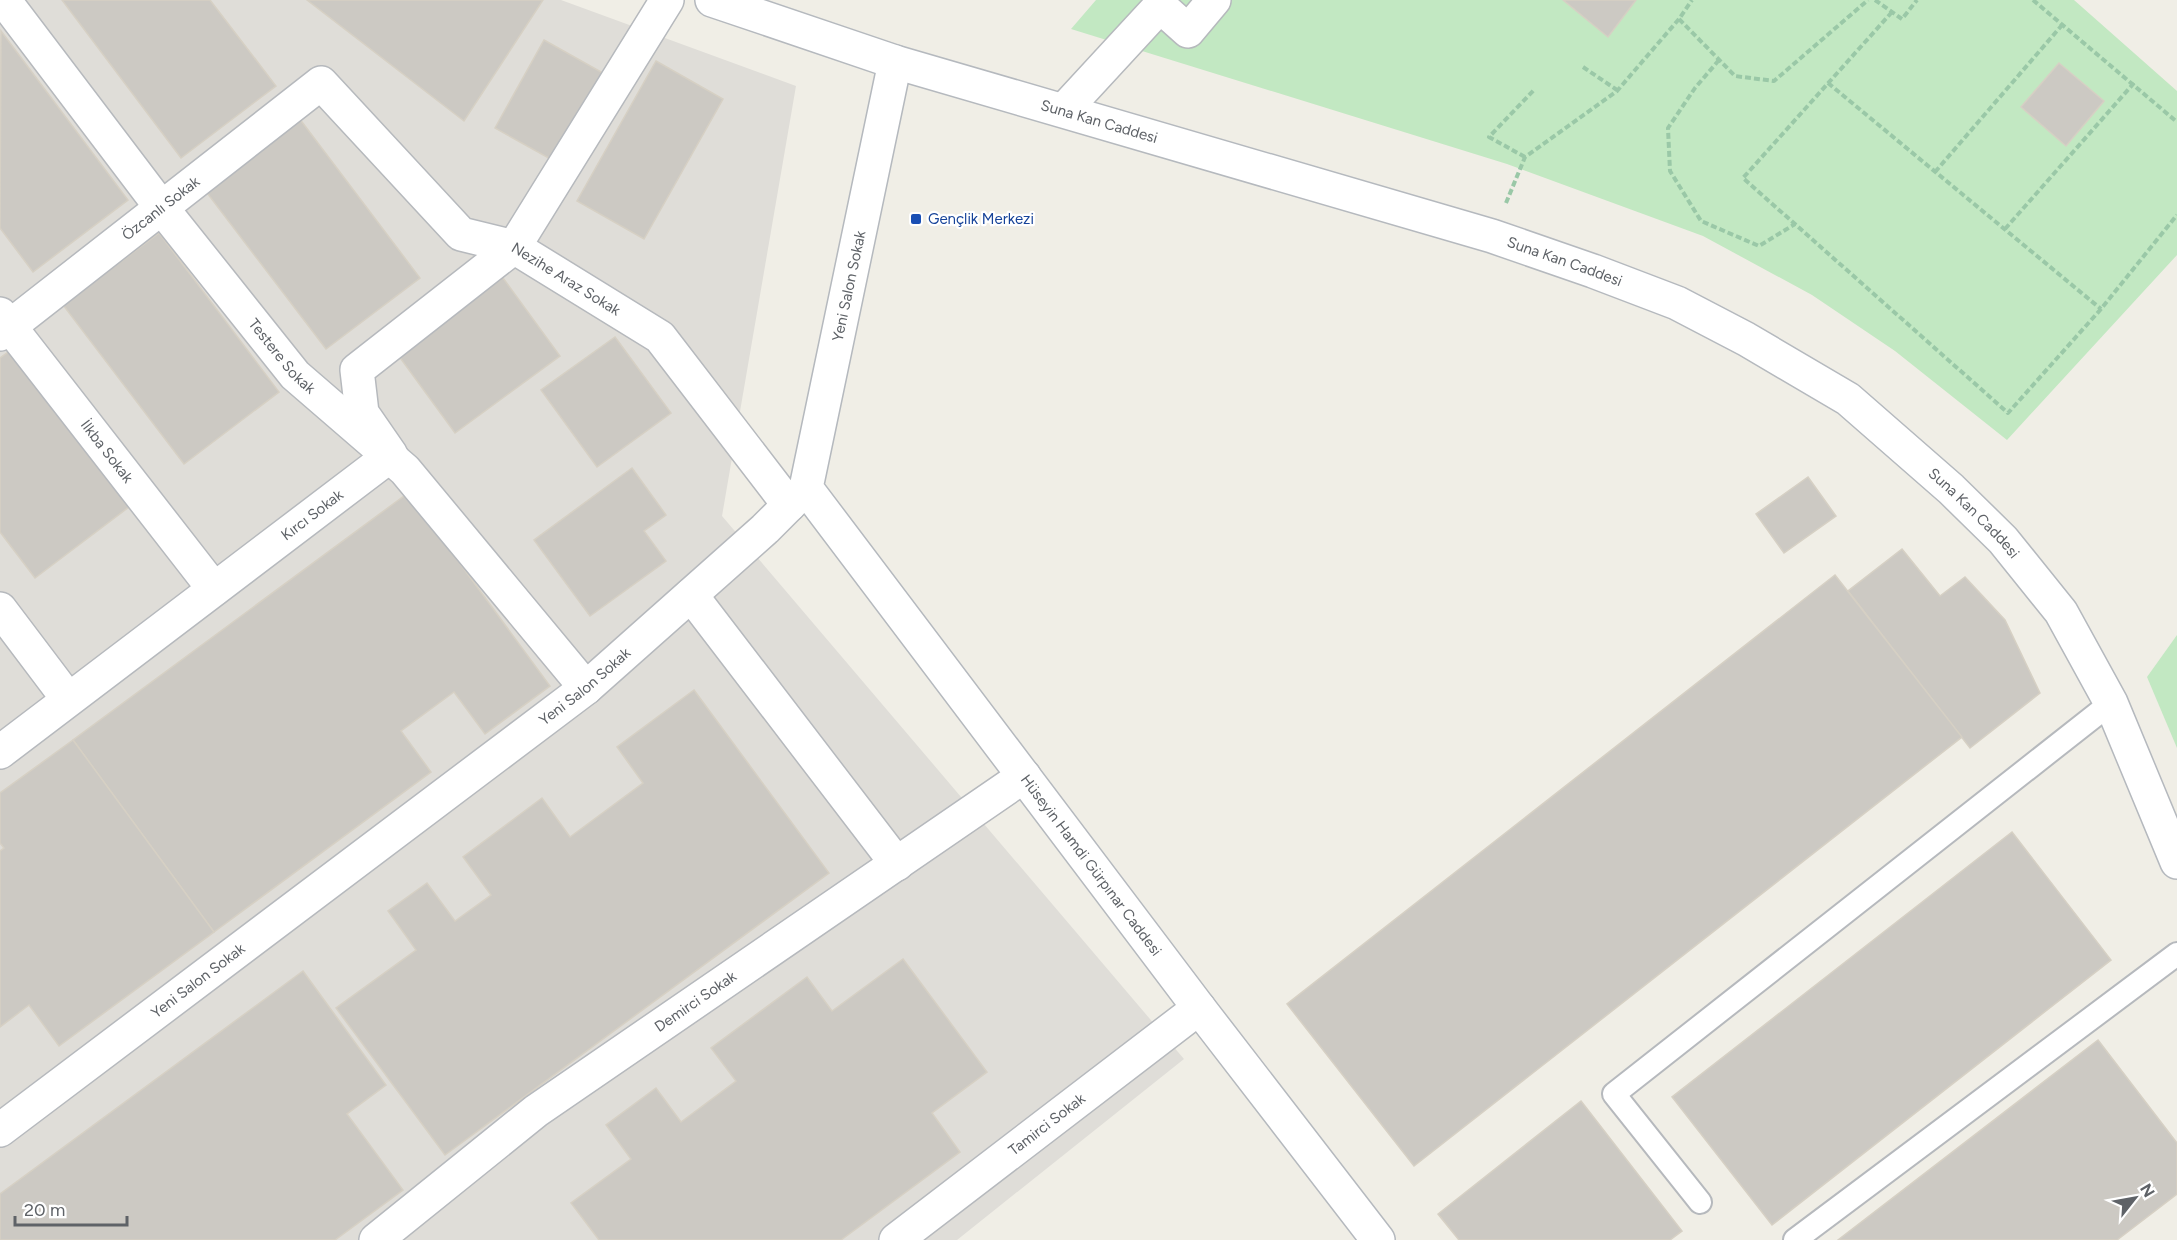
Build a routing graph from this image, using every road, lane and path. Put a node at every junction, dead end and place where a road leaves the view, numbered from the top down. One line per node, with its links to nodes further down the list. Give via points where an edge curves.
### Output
1 (4, 0): 25 (street, Testere Sokak)
2 (667, 0): 30 (street)
3 (712, 0): 14 (street, Suna Kan Caddesi)
4 (1692, 0): 11 (path)
5 (1868, 0): 13 (path, via 1774,81 1735,76)
6 (1875, 0): 10 (path)
7 (1917, 0): 10 (path, via 1902,19)
8 (2033, 0): 12 (path)
9 (1225, 3): 21 (street, via 1188,31 1160,6)
10 (1892, 12): 17 (path)
11 (1679, 19): 13 (path); 20 (path)
12 (2063, 24): 18 (path); 24 (path)
13 (1719, 60): 27 (path, via 1668,128 1670,171 1701,221 1760,246)
14 (895, 62): 21 (street, Suna Kan Caddesi); 34 (street, Yeni Salon Sokak)
15 (1583, 67): 20 (path)
16 (321, 83): 25 (street, Özcanlı Sokak); 30 (street, Nezihe Araz Sokak, via 461,234)
17 (1828, 83): 24 (path); 27 (path, via 1743,178)
18 (2133, 83): 22 (path); 28 (path)
19 (1534, 90): 23 (path, via 1489,137)
20 (1617, 91): 23 (path)
21 (1065, 110): 29 (street, Suna Kan Caddesi)
22 (2177, 122)
23 (1525, 157): 29 (path)
24 (1935, 172): 28 (path)
25 (161, 207): 32 (street, Özcanlı Sokak); 33 (street, Testere Sokak, via 296,375)
26 (2177, 215): 31 (path)
27 (1795, 224): 31 (path, via 2008,412)
28 (2005, 229): 31 (path)
29 (1492, 236): 40 (street, Suna Kan Caddesi, via 1677,303 1848,399 2003,540 2061,612)
30 (514, 247): 33 (street, via 357,370 362,413); 34 (street, Nezihe Araz Sokak, via 660,337)
31 (2101, 309)
32 (3, 325): 35 (street, İlkba Sokak)
33 (391, 455): 35 (street, Kırcı Sokak); 38 (street, Testere Sokak)
34 (798, 496): 36 (street, Yeni Salon Sokak); 42 (street, Hüseyin Hamdi Gürpınar Caddesi)
35 (214, 590): 39 (street, Kırcı Sokak)
36 (691, 595): 38 (street, Yeni Salon Sokak); 44 (street)
37 (0, 609): 39 (street)
38 (586, 688): 47 (street, Yeni Salon Sokak)
39 (68, 699): 41 (street, Kırcı Sokak)
40 (2111, 703): 43 (street, Suna Kan Caddesi); 48 (lane, via 1614,1094)
41 (0, 752)
42 (1024, 776): 44 (street, Demirci Sokak); 46 (street, Hüseyin Hamdi Gürpınar Caddesi)
43 (2177, 862)
44 (897, 864): 49 (street, Demirci Sokak, via 536,1111)
45 (2177, 954): 52 (lane)
46 (1199, 1008): 50 (street, Tamirci Sokak); 51 (street, Hüseyin Hamdi Gürpınar Caddesi)
47 (0, 1130)
48 (1700, 1202)
49 (376, 1240)
50 (896, 1240)
51 (1378, 1240)
52 (1795, 1240)

